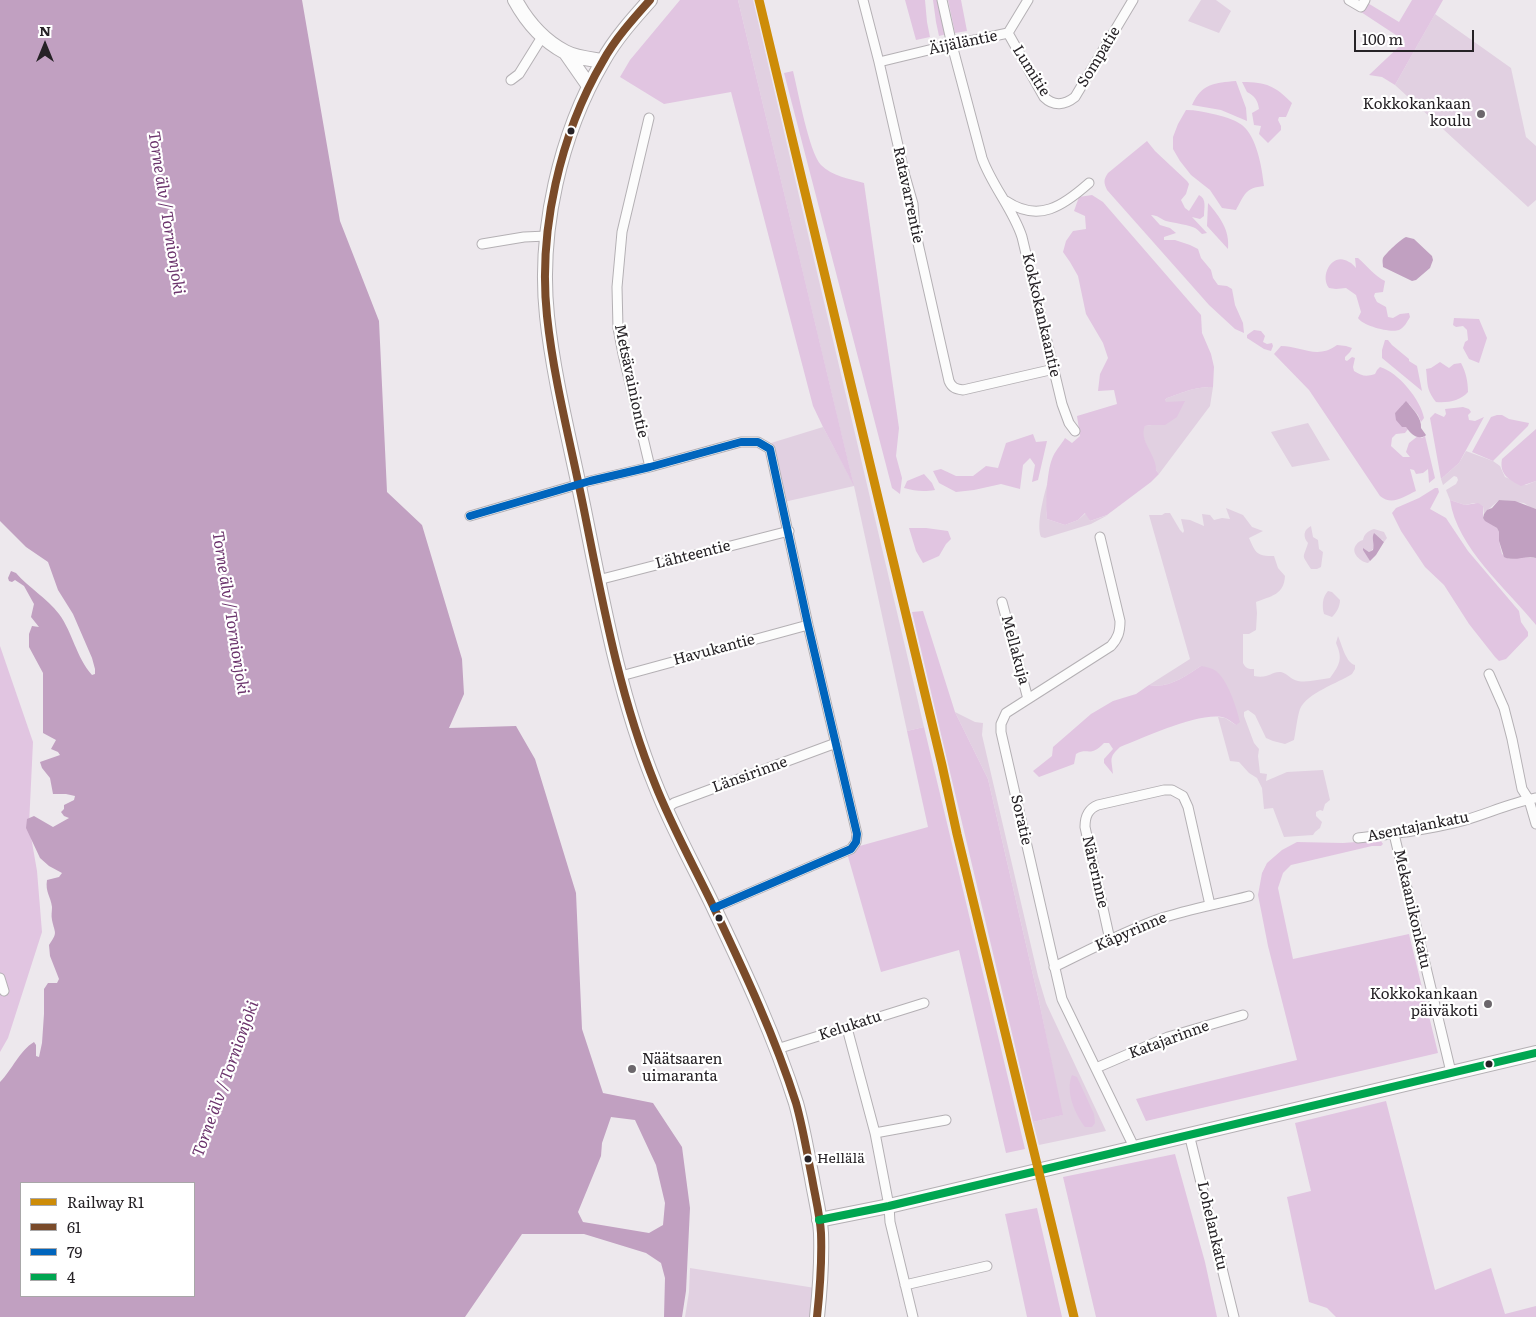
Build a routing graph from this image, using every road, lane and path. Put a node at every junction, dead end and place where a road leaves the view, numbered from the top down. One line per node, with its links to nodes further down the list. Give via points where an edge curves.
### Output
1 (515, 0): 10 (street)
2 (650, 0): 13 (street)
3 (863, 0): 14 (street, Ratavarrentie)
4 (942, 0): 11 (street, Kokkokankaantie)
5 (1028, 0): 9 (street, Äijäläntie)
6 (1133, 0): 17 (street, Sompatie, via 1075,97)
7 (1349, 0): 8 (street)
8 (1363, 4)
9 (1008, 33): 11 (street, Äijäläntie); 17 (street, Lumitie, via 1044,97)
10 (542, 37): 12 (street); 15 (street, via 519,74)
11 (952, 45): 14 (street, Äijäläntie); 20 (street, Kokkokankaantie, via 982,158)
12 (566, 53): 13 (street); 16 (street)
13 (603, 61): 16 (street)
14 (879, 62): 23 (street, Ratavarrentie, via 913,204 915,230 949,381 955,388 963,390)
15 (511, 80)
16 (589, 86): 21 (street, via 557,177)
17 (1057, 104)
18 (649, 118): 25 (street, Metsävainiontie, via 622,232 618,262 618,328)
19 (1089, 183): 20 (street, via 1069,200 1046,210 1021,208)
20 (1003, 199): 23 (street, Kokkokankaantie, via 1022,237)
21 (547, 236): 22 (street); 26 (street, via 546,313 552,358)
22 (482, 244)
23 (1054, 369): 24 (street, Kokkokankaantie, via 1062,404)
24 (1075, 431)
25 (650, 467): 26 (street); 28 (street, via 741,442 758,442 770,448)
26 (579, 484): 27 (street); 30 (street)
27 (470, 516)
28 (789, 531): 30 (street, Lähteentie); 32 (street)
29 (1100, 537): 35 (street, Soratie, via 1120,621 1117,639)
30 (598, 580): 34 (street)
31 (1002, 602): 35 (street, Mellakuja)
32 (808, 625): 34 (street, Havukantie); 36 (street)
33 (1489, 674): 37 (street, via 1504,708 1522,790)
34 (620, 676): 38 (street, via 641,748)
35 (1028, 699): 46 (street, Soratie, via 1006,713 1001,732)
36 (836, 744): 38 (street, Länsirinne, via 674,803); 44 (street, via 857,834 852,849)
37 (1532, 799): 39 (street); 40 (street, Asentajankatu, via 1461,821)
38 (666, 809): 44 (street)
39 (1536, 824)
40 (1394, 834): 41 (street, Asentajankatu); 55 (street, Mekaanikonkatu)
41 (1358, 838)
42 (1249, 896): 43 (street, Käpyrinne)
43 (1210, 905): 45 (street, Käpyrinne, via 1161,919); 45 (street, Närerinne, via 1184,796 1164,790 1098,805 1086,815 1085,827)
44 (714, 908): 52 (street)
45 (1110, 940): 46 (street, Käpyrinne)
46 (1054, 967): 54 (street, Soratie, via 1062,999)
47 (0, 978): 48 (street)
48 (4, 991)
49 (924, 1003): 51 (street, Kelukatu)
50 (1243, 1015): 54 (street, Katajarinne, via 1168,1037)
51 (847, 1028): 52 (street, Kelukatu); 57 (street)
52 (777, 1049): 61 (street, via 796,1105)
53 (1536, 1053): 55 (street)
54 (1096, 1068): 59 (street, Soratie)
55 (1451, 1072): 58 (street)
56 (946, 1120): 57 (street)
57 (875, 1133): 60 (street)
58 (1189, 1134): 59 (street); 66 (street, Lohelankatu)
59 (1134, 1147): 60 (street)
60 (889, 1206): 61 (street); 63 (street)
61 (819, 1220): 64 (street, via 821,1260)
62 (987, 1266): 63 (street)
63 (905, 1285): 65 (street)
64 (817, 1317)
65 (913, 1317)
66 (1234, 1317)

